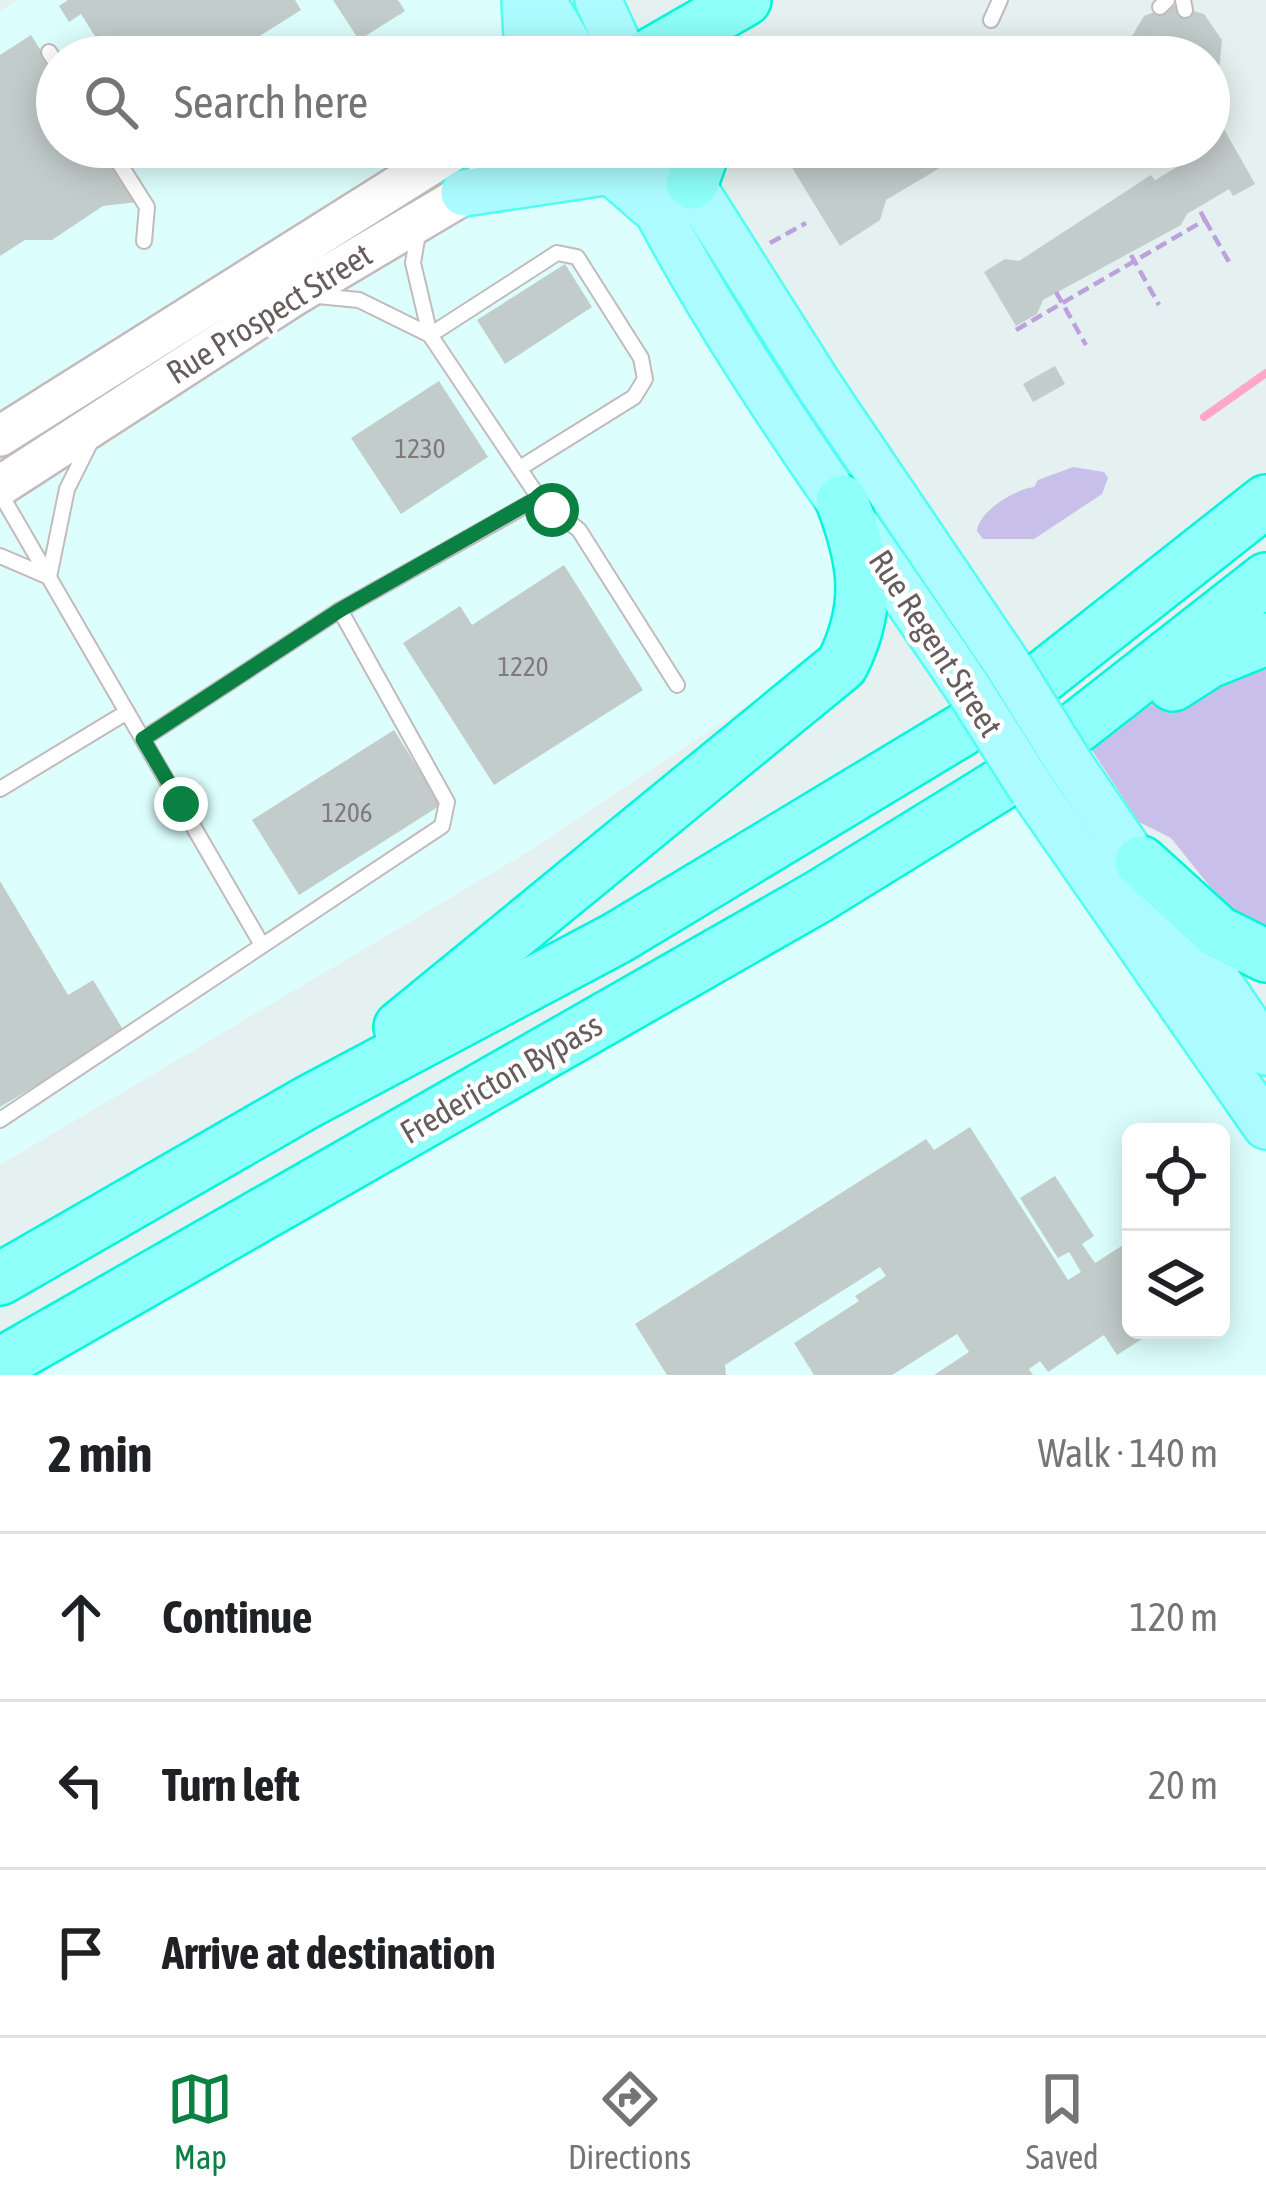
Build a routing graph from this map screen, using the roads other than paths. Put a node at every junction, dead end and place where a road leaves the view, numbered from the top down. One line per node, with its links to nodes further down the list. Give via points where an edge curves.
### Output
1 (525, 0): 7 (main road)
2 (542, 0): 8 (main road)
3 (598, 0): 9 (main road)
4 (749, 0): 10 (highway); 11 (highway)
5 (1000, 0): 6 (lane)
6 (992, 20)
7 (527, 36)
8 (563, 36)
9 (614, 36)
10 (684, 36)
11 (724, 36)
12 (122, 168): 18 (lane, via 147,208)
13 (426, 168): 22 (main road, Rue Prospect Street)
14 (507, 168): 16 (main road, Rue Prospect Street)
15 (680, 172): 16 (main road, via 627,180 611,171); 26 (main road, Rue Regent Street); 33 (main road, Rue Regent Street, via 820,387)
16 (464, 193): 17 (main road, Rue Prospect Street)
17 (424, 218): 19 (main road, Rue Prospect Street); 20 (lane, via 413,263)
18 (144, 241)
19 (295, 295): 20 (lane, via 359,300); 21 (main road, Rue Prospect Street)
20 (430, 335): 23 (lane); 23 (lane, via 557,253 577,256 645,379 634,397)
21 (105, 416): 24 (main road, Rue Prospect Street); 29 (lane, via 67,489)
22 (0, 436)
23 (520, 468): 25 (lane)
24 (0, 490): 29 (lane)
25 (539, 497): 31 (lane); 34 (lane, via 579,530)
26 (842, 501): 35 (main road, Rue Regent Street); 45 (highway, via 859,545 865,598 842,664)
27 (1266, 501): 33 (highway)
28 (0, 556): 29 (lane)
29 (49, 577): 36 (lane)
30 (1266, 579): 38 (highway)
31 (340, 610): 37 (lane); 42 (lane, via 447,802 447,817 434,834)
32 (1266, 639): 38 (highway, via 1209,662)
33 (1027, 672): 38 (main road, Rue Regent Street, bridge)
34 (677, 685)
35 (966, 711): 40 (main road, Rue Regent Street, bridge); 45 (highway, Fredericton Bypass, via 617,938)
36 (128, 712): 37 (lane); 39 (lane)
37 (143, 739): 42 (lane)
38 (1078, 744): 41 (main road, Rue Regent Street)
39 (0, 789)
40 (1016, 789): 47 (main road, Rue Regent Street); 49 (highway, Fredericton Bypass)
41 (1141, 862): 43 (highway, via 1218,932); 44 (main road, Rue Regent Street)
42 (262, 945): 46 (lane)
43 (1266, 956)
44 (1266, 1052)
45 (308, 1102): 48 (highway, Fredericton Bypass)
46 (0, 1120)
47 (1266, 1126)
48 (0, 1279)
49 (20, 1352): 50 (highway, Fredericton Bypass)
50 (1, 1375)

